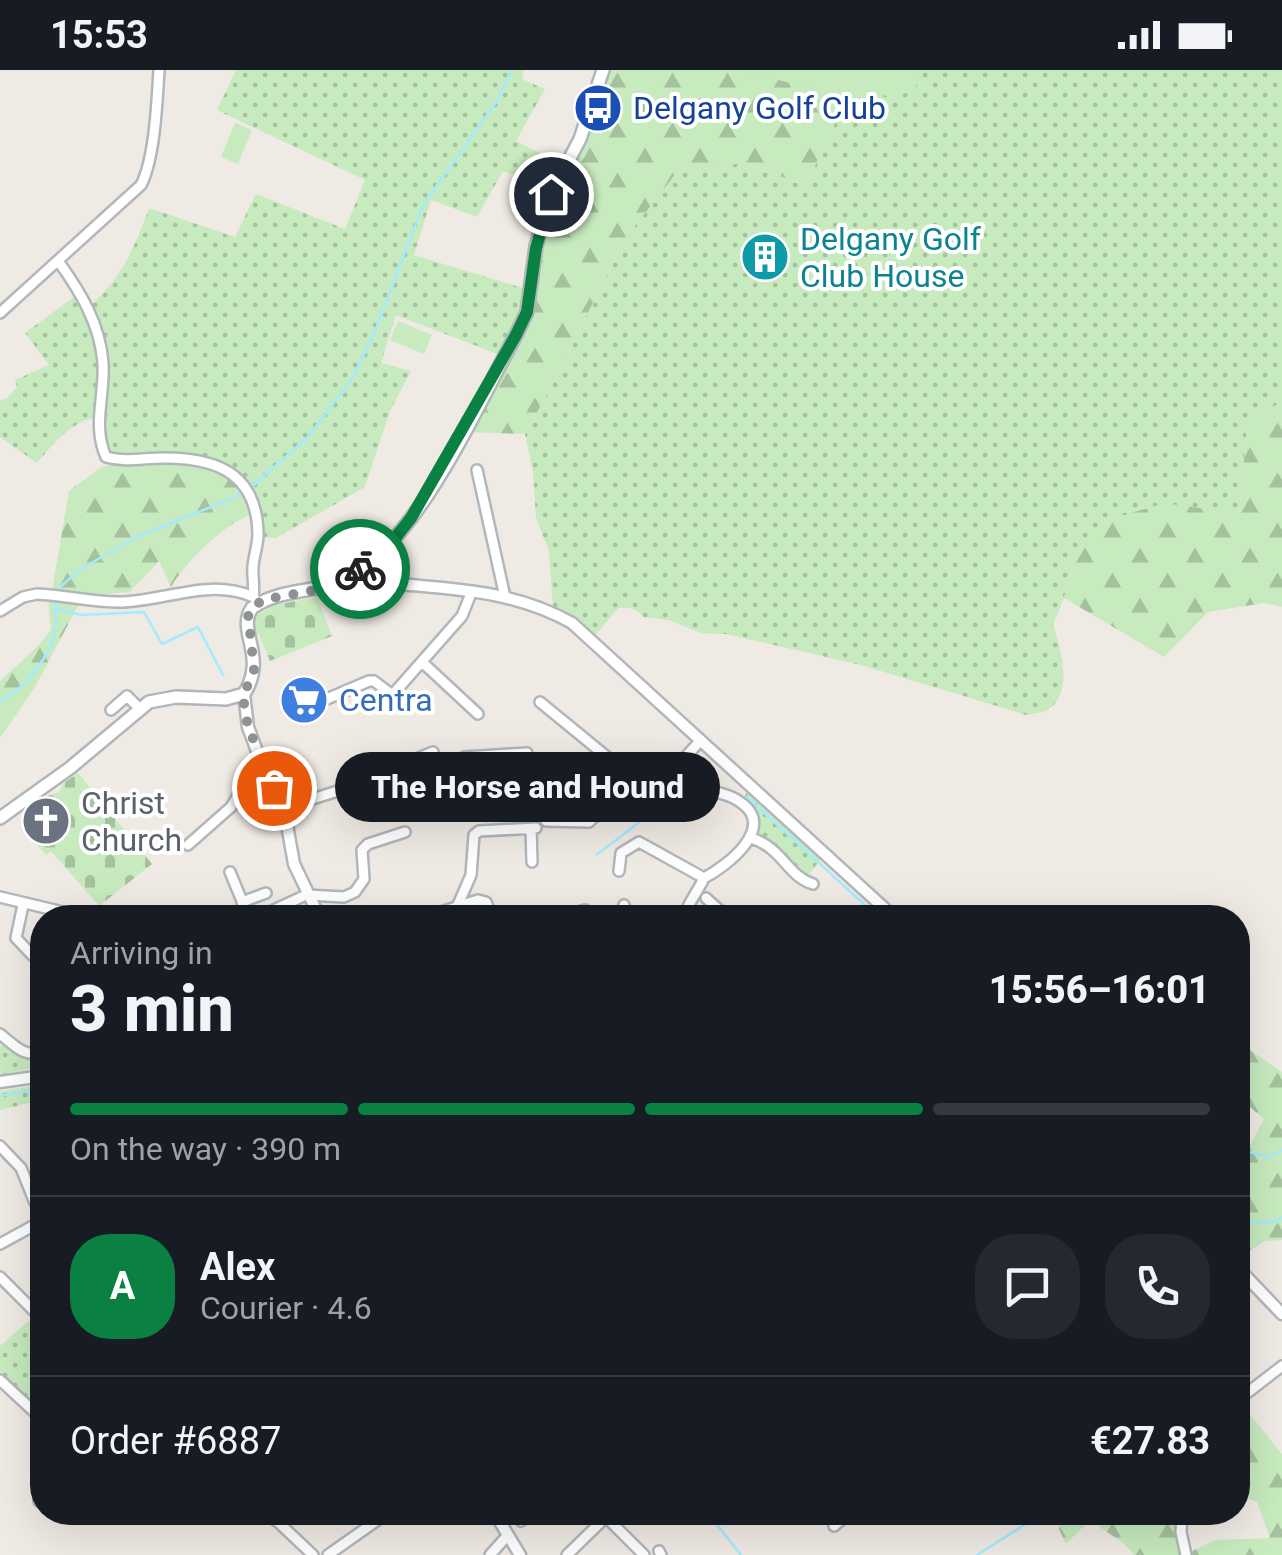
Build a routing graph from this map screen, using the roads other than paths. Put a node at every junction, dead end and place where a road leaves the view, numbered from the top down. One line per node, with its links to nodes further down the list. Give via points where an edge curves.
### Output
1 (158, 70): 3 (street, via 146,174)
2 (603, 70): 6 (main road, via 580,139 551,194 527,312 516,335 411,518)
3 (59, 262): 4 (street); 9 (street, via 99,337 98,422 106,457 209,464 242,482 253,497)
4 (0, 313)
5 (477, 470): 8 (street)
6 (355, 572): 7 (street, via 364,580); 9 (main road, via 316,590)
7 (472, 592): 8 (street); 11 (street, via 462,616)
8 (505, 597): 20 (street, via 572,622)
9 (257, 598): 10 (street, via 212,587 128,602 49,594 24,597); 13 (main road, via 246,618 254,670)
10 (0, 611)
11 (422, 662): 14 (street, via 391,694 369,681); 19 (street)
12 (328, 683): 14 (street)
13 (244, 694): 17 (main road, via 226,700 164,698); 24 (street)
14 (334, 696): 16 (street)
15 (540, 702): 25 (street)
16 (315, 704)
17 (139, 708): 18 (street, via 127,696); 30 (main road)
18 (111, 710)
19 (478, 714)
20 (700, 740): 25 (street, via 654,792); 27 (street)
21 (433, 752): 23 (street)
22 (527, 754): 23 (street, via 464,757 424,781)
23 (409, 761): 29 (street)
24 (264, 770): 29 (street); 34 (street)
25 (634, 779): 31 (street, via 589,822)
26 (701, 779): 28 (street, via 712,792)
27 (749, 784): 28 (street); 56 (street)
28 (738, 800): 33 (street, via 752,817)
29 (284, 808): 41 (street)
30 (0, 818)
31 (546, 821)
32 (405, 832): 41 (street, via 362,850 364,878 354,892)
33 (751, 838): 38 (street); 39 (street, via 773,847 800,880)
34 (188, 845)
35 (532, 862): 50 (street, via 534,828 479,830)
36 (619, 871): 38 (street, via 620,853 639,842)
37 (230, 872): 45 (street)
38 (704, 878): 54 (street)
39 (813, 884)
40 (266, 894): 45 (street)
41 (306, 895): 48 (street); 49 (street)
42 (0, 897): 46 (street)
43 (573, 897): 53 (street)
44 (706, 898): 55 (street)
45 (242, 902): 47 (street)
46 (23, 905): 57 (street); 58 (street, via 16,938)
47 (244, 905)
48 (289, 905)
49 (312, 905)
50 (457, 905)
51 (460, 905): 52 (street)
52 (487, 905)
53 (577, 905)
54 (689, 905)
55 (713, 905)
56 (881, 905)
57 (30, 906)
58 (30, 953)
59 (0, 1034): 60 (street)
60 (30, 1055)
61 (30, 1078): 62 (street)
62 (0, 1082)
63 (0, 1146): 64 (street, via 21,1168)
64 (30, 1190)
65 (30, 1228): 66 (street)
66 (0, 1244)
67 (0, 1277): 69 (street)
68 (1250, 1281): 70 (street)
69 (30, 1307)
70 (1282, 1314)
71 (1282, 1366): 73 (street)
72 (0, 1380): 74 (street)
73 (1250, 1391)
74 (30, 1408)
75 (281, 1525): 82 (street)
76 (370, 1525): 83 (street)
77 (500, 1525): 81 (street)
78 (598, 1525): 86 (street)
79 (617, 1525): 87 (street)
80 (1181, 1525): 88 (street)
81 (506, 1536): 84 (street); 85 (street)
82 (313, 1555)
83 (328, 1555)
84 (490, 1555)
85 (520, 1555)
86 (568, 1555)
87 (644, 1555)
88 (1186, 1555)

